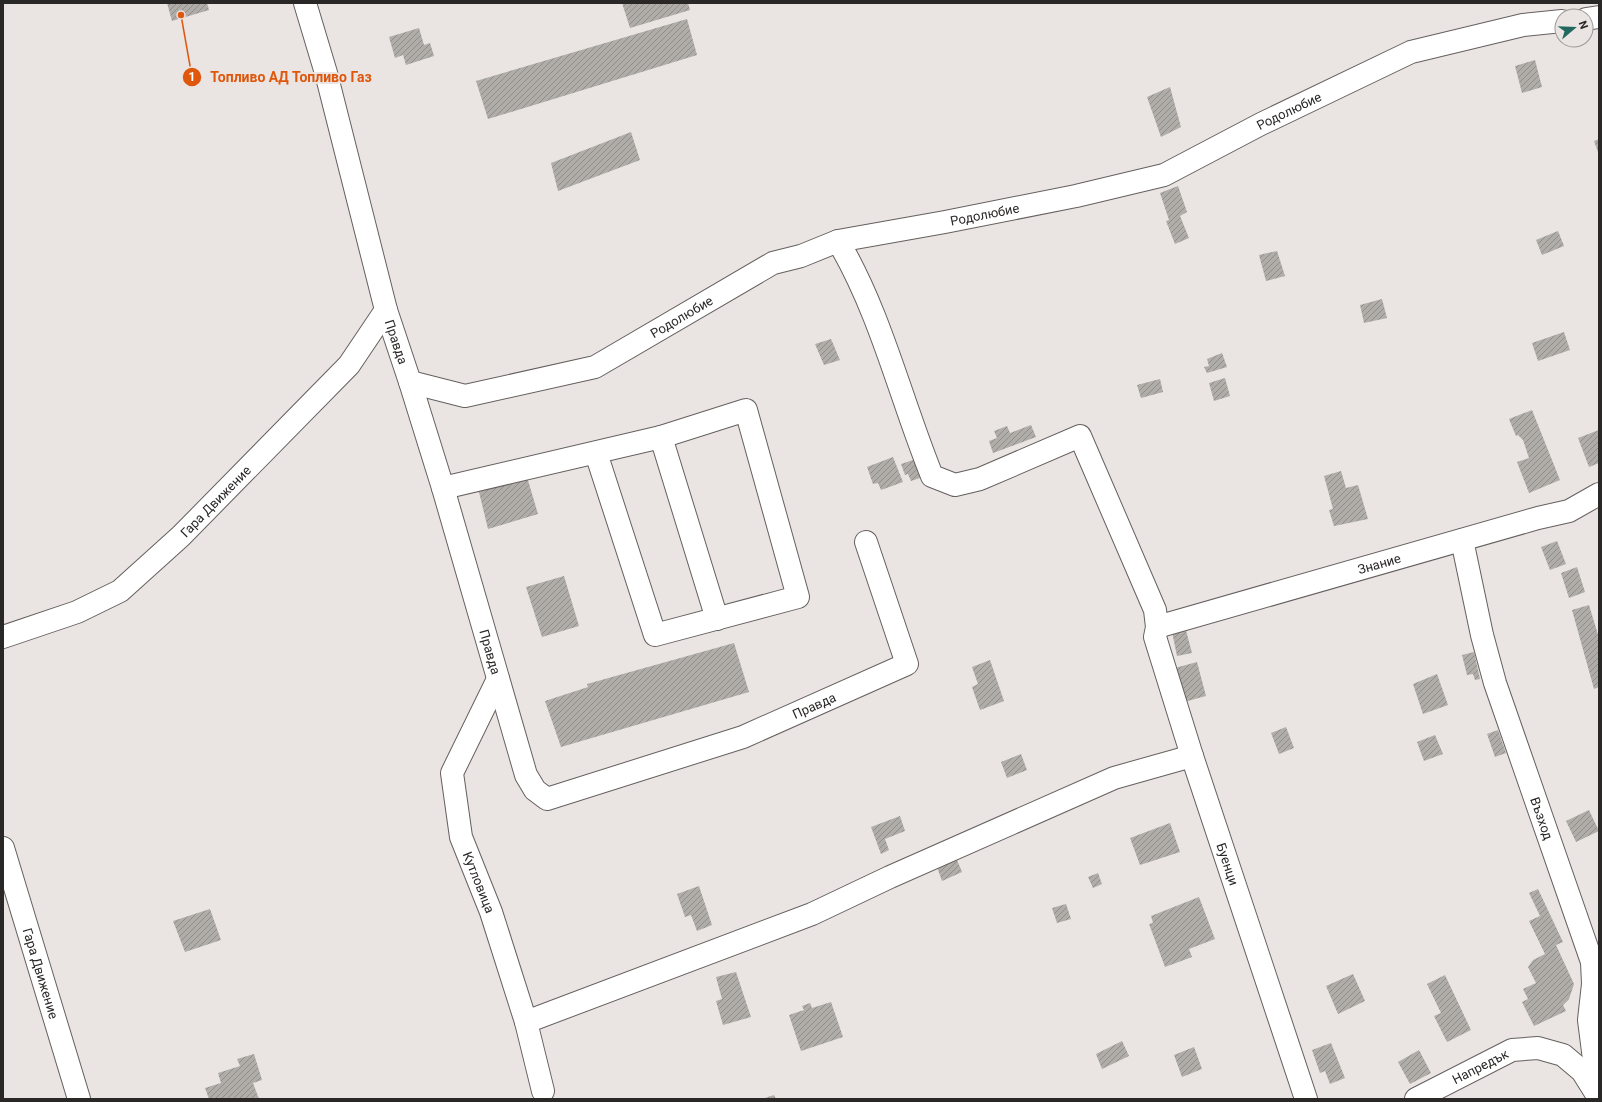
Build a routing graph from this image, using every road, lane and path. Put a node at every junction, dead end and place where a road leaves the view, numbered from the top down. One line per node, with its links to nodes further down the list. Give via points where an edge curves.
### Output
1 (305, 3): 4 (street, Правда, via 328,81)
2 (1554, 22): 3 (street, Родолюбие, via 1523,25 1411,52 1261,124 1164,175 1061,199)
3 (838, 241): 5 (street, Родолюбие, via 801,256 773,262 595,367 465,396); 13 (street, Буенци, via 873,310 932,476 955,484 980,479 1080,436 1154,610)
4 (386, 310): 5 (street, Правда); 14 (street, Гара Движение, via 348,365 182,536 120,591 77,612)
5 (410, 382): 8 (street, Правда)
6 (661, 437): 7 (street); 12 (street); 12 (street, via 746,410 798,597)
7 (596, 453): 8 (street); 12 (street, via 654,635)
8 (443, 488): 15 (street, Правда)
9 (1599, 494): 10 (street, Знание, via 1569,510)
10 (1462, 540): 13 (street, Знание); 23 (street, Възход, via 1495,683 1592,962 1593,984 1589,1020)
11 (866, 542): 15 (street, Правда, via 907,664 743,737 547,799 535,790 526,775)
12 (718, 619)
13 (1157, 627): 16 (street, Буенци, via 1155,637)
14 (3, 637)
15 (498, 679): 18 (street, Кутловица, via 452,773 461,837 491,912)
16 (1192, 756): 18 (street, via 1114,778 812,914); 21 (street, Буенци)
17 (3, 848): 20 (street, Гара Движение)
18 (526, 1022): 19 (street, Кутловица)
19 (543, 1091)
20 (79, 1099)
21 (1306, 1099)
22 (1416, 1099): 23 (street, Напредък, via 1512,1050 1538,1048 1563,1055 1582,1072)
23 (1599, 1099)

